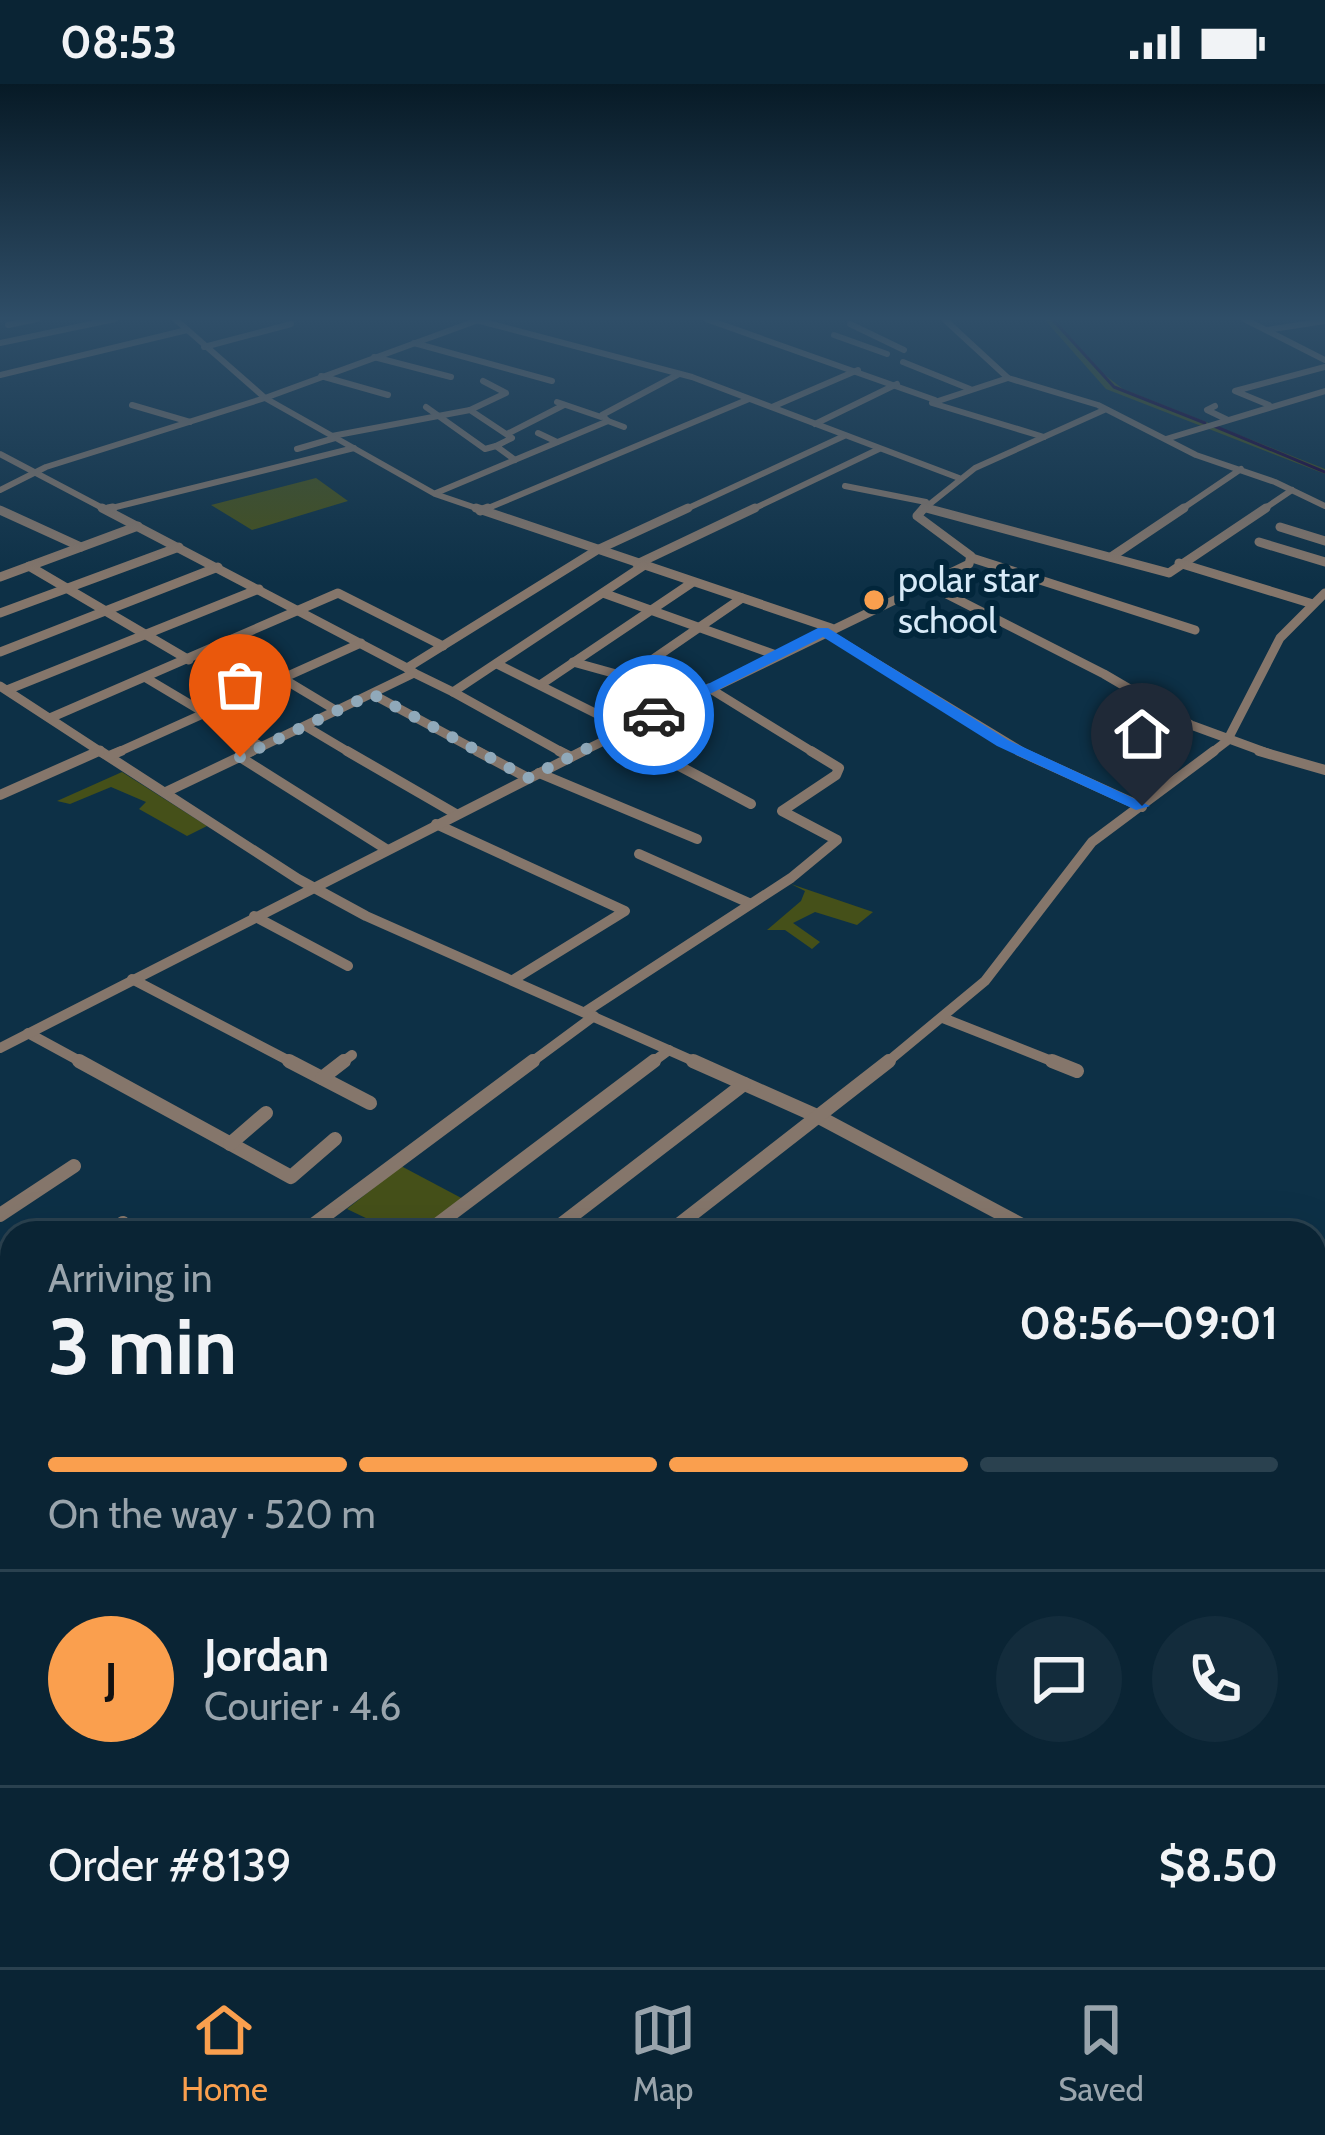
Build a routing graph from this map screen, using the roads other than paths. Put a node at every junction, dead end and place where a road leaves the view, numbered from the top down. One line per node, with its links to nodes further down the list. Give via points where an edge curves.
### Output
1 (138, 407): 21 (street)
2 (237, 407): 21 (street)
3 (281, 407): 27 (street)
4 (426, 407): 18 (street)
5 (476, 407): 16 (street)
6 (555, 407): 25 (street)
7 (569, 407): 19 (street)
8 (625, 407): 19 (street)
9 (729, 407): 48 (street)
10 (772, 407): 22 (street)
11 (849, 407): 22 (street)
12 (940, 407): 28 (street)
13 (1095, 407): 17 (street)
14 (1213, 407): 20 (street, via 1207,410)
15 (1265, 407): 20 (street)
16 (470, 410): 18 (street); 25 (street)
17 (1104, 410): 28 (street); 29 (street)
18 (435, 416): 27 (street); 31 (street, via 485,449)
19 (605, 419): 23 (street); 30 (street)
20 (1229, 420): 29 (street)
21 (190, 422): 38 (street)
22 (814, 424): 26 (street)
23 (624, 427)
24 (538, 433): 30 (street)
25 (507, 434): 31 (street, via 512,440)
26 (844, 436): 34 (street); 55 (street)
27 (334, 437): 32 (street); 33 (street)
28 (1046, 437): 39 (street)
29 (1166, 440): 37 (street)
30 (557, 442): 36 (street)
31 (496, 446): 36 (street)
32 (297, 448)
33 (354, 448): 43 (street); 46 (street)
34 (880, 449): 39 (street); 60 (street)
35 (0, 454): 38 (street)
36 (515, 460): 43 (street)
37 (1241, 469): 42 (street); 56 (street)
38 (33, 473): 41 (street); 46 (street)
39 (959, 478): 44 (street)
40 (845, 485): 44 (street)
41 (0, 490)
42 (1292, 490): 45 (street); 59 (street)
43 (435, 494): 48 (street)
44 (925, 505): 56 (street); 57 (street, via 920,520)
45 (1325, 506)
46 (107, 509): 49 (street)
47 (0, 510): 54 (street)
48 (480, 511): 55 (street)
49 (138, 526): 53 (street); 54 (street)
50 (1280, 527): 51 (street)
51 (1325, 541)
52 (1259, 542): 58 (street)
53 (179, 547): 62 (street); 66 (street)
54 (81, 548): 61 (street)
55 (597, 550): 60 (street); 82 (street)
56 (1111, 557): 59 (street, via 1169,573)
57 (972, 559): 65 (street); 78 (street)
58 (1325, 562)
59 (1179, 563): 71 (street)
60 (640, 565): 64 (street); 68 (street)
61 (29, 566): 63 (street); 66 (street)
62 (218, 567): 67 (street); 73 (street)
63 (0, 577)
64 (692, 582): 70 (street); 72 (street)
65 (925, 583): 77 (street); 101 (street)
66 (68, 588): 73 (street); 75 (street)
67 (259, 589): 74 (street); 79 (street)
68 (603, 593): 72 (street); 87 (street)
69 (1325, 593): 71 (street)
70 (742, 598): 76 (street); 77 (street)
71 (1313, 604): 101 (street, via 1280,638)
72 (650, 609): 76 (street); 86 (street)
73 (107, 611): 79 (street); 83 (street)
74 (303, 612): 80 (street); 81 (street); 82 (street, via 338,593)
75 (0, 613)
76 (701, 628): 84 (street); 86 (street, via 627,677)
77 (827, 630): 84 (street); 111 (street, via 1003,743)
78 (1195, 630)
79 (147, 635): 85 (street); 92 (street)
80 (225, 644): 85 (street); 90 (street)
81 (361, 644): 88 (street); 90 (street)
82 (442, 646): 88 (street)
83 (0, 652)
84 (776, 655): 93 (street)
85 (189, 660): 89 (street)
86 (573, 662): 91 (street)
87 (497, 664): 91 (street); 94 (street)
88 (410, 671): 94 (street); 95 (street)
89 (146, 678): 97 (street); 98 (street)
90 (281, 679): 96 (street); 97 (street)
91 (540, 685): 100 (street)
92 (4, 688): 98 (street)
93 (709, 688): 100 (street); 118 (street, via 839,768 782,811 833,836 835,845)
94 (453, 692): 105 (street)
95 (372, 694): 96 (street); 107 (street)
96 (338, 711): 99 (street)
97 (203, 713): 102 (street); 103 (street)
98 (50, 718): 103 (street)
99 (305, 726): 102 (street); 112 (street)
100 (623, 731): 105 (street); 110 (street)
101 (1227, 741): 106 (street); 111 (street)
102 (262, 747): 104 (street)
103 (105, 753): 108 (street); 109 (street)
104 (240, 757): 108 (street); 115 (street)
105 (571, 757): 107 (street)
106 (1325, 770)
107 (534, 776): 112 (street); 114 (street)
108 (166, 792): 117 (street)
109 (0, 795)
110 (751, 804)
111 (1142, 806): 124 (street, via 1093,842 1007,956)
112 (456, 814): 113 (street)
113 (436, 824): 115 (street); 122 (street, via 626,911)
114 (697, 839)
115 (386, 849): 117 (street)
116 (639, 854): 118 (street)
117 (311, 886): 119 (street); 122 (street)
118 (748, 903): 123 (street)
119 (254, 916): 120 (street); 121 (street)
120 (348, 966)
121 (132, 980): 125 (street); 130 (street)
122 (513, 980): 123 (street)
123 (590, 1014): 127 (street); 139 (street)
124 (943, 1018): 129 (street); 134 (street)
125 (28, 1033): 126 (street); 136 (street)
126 (0, 1048)
127 (669, 1050): 131 (street); 140 (street)
128 (352, 1055): 130 (street)
129 (1077, 1071)
130 (322, 1078): 132 (street)
131 (744, 1084): 134 (street); 141 (street)
132 (370, 1103)
133 (266, 1113): 136 (street)
134 (819, 1117): 142 (street); 143 (street)
135 (335, 1139): 136 (street, via 291,1177)
136 (230, 1144)
137 (74, 1166): 138 (street)
138 (0, 1215)
139 (318, 1221)
140 (443, 1221)
141 (566, 1221)
142 (683, 1221)
143 (1014, 1221)

